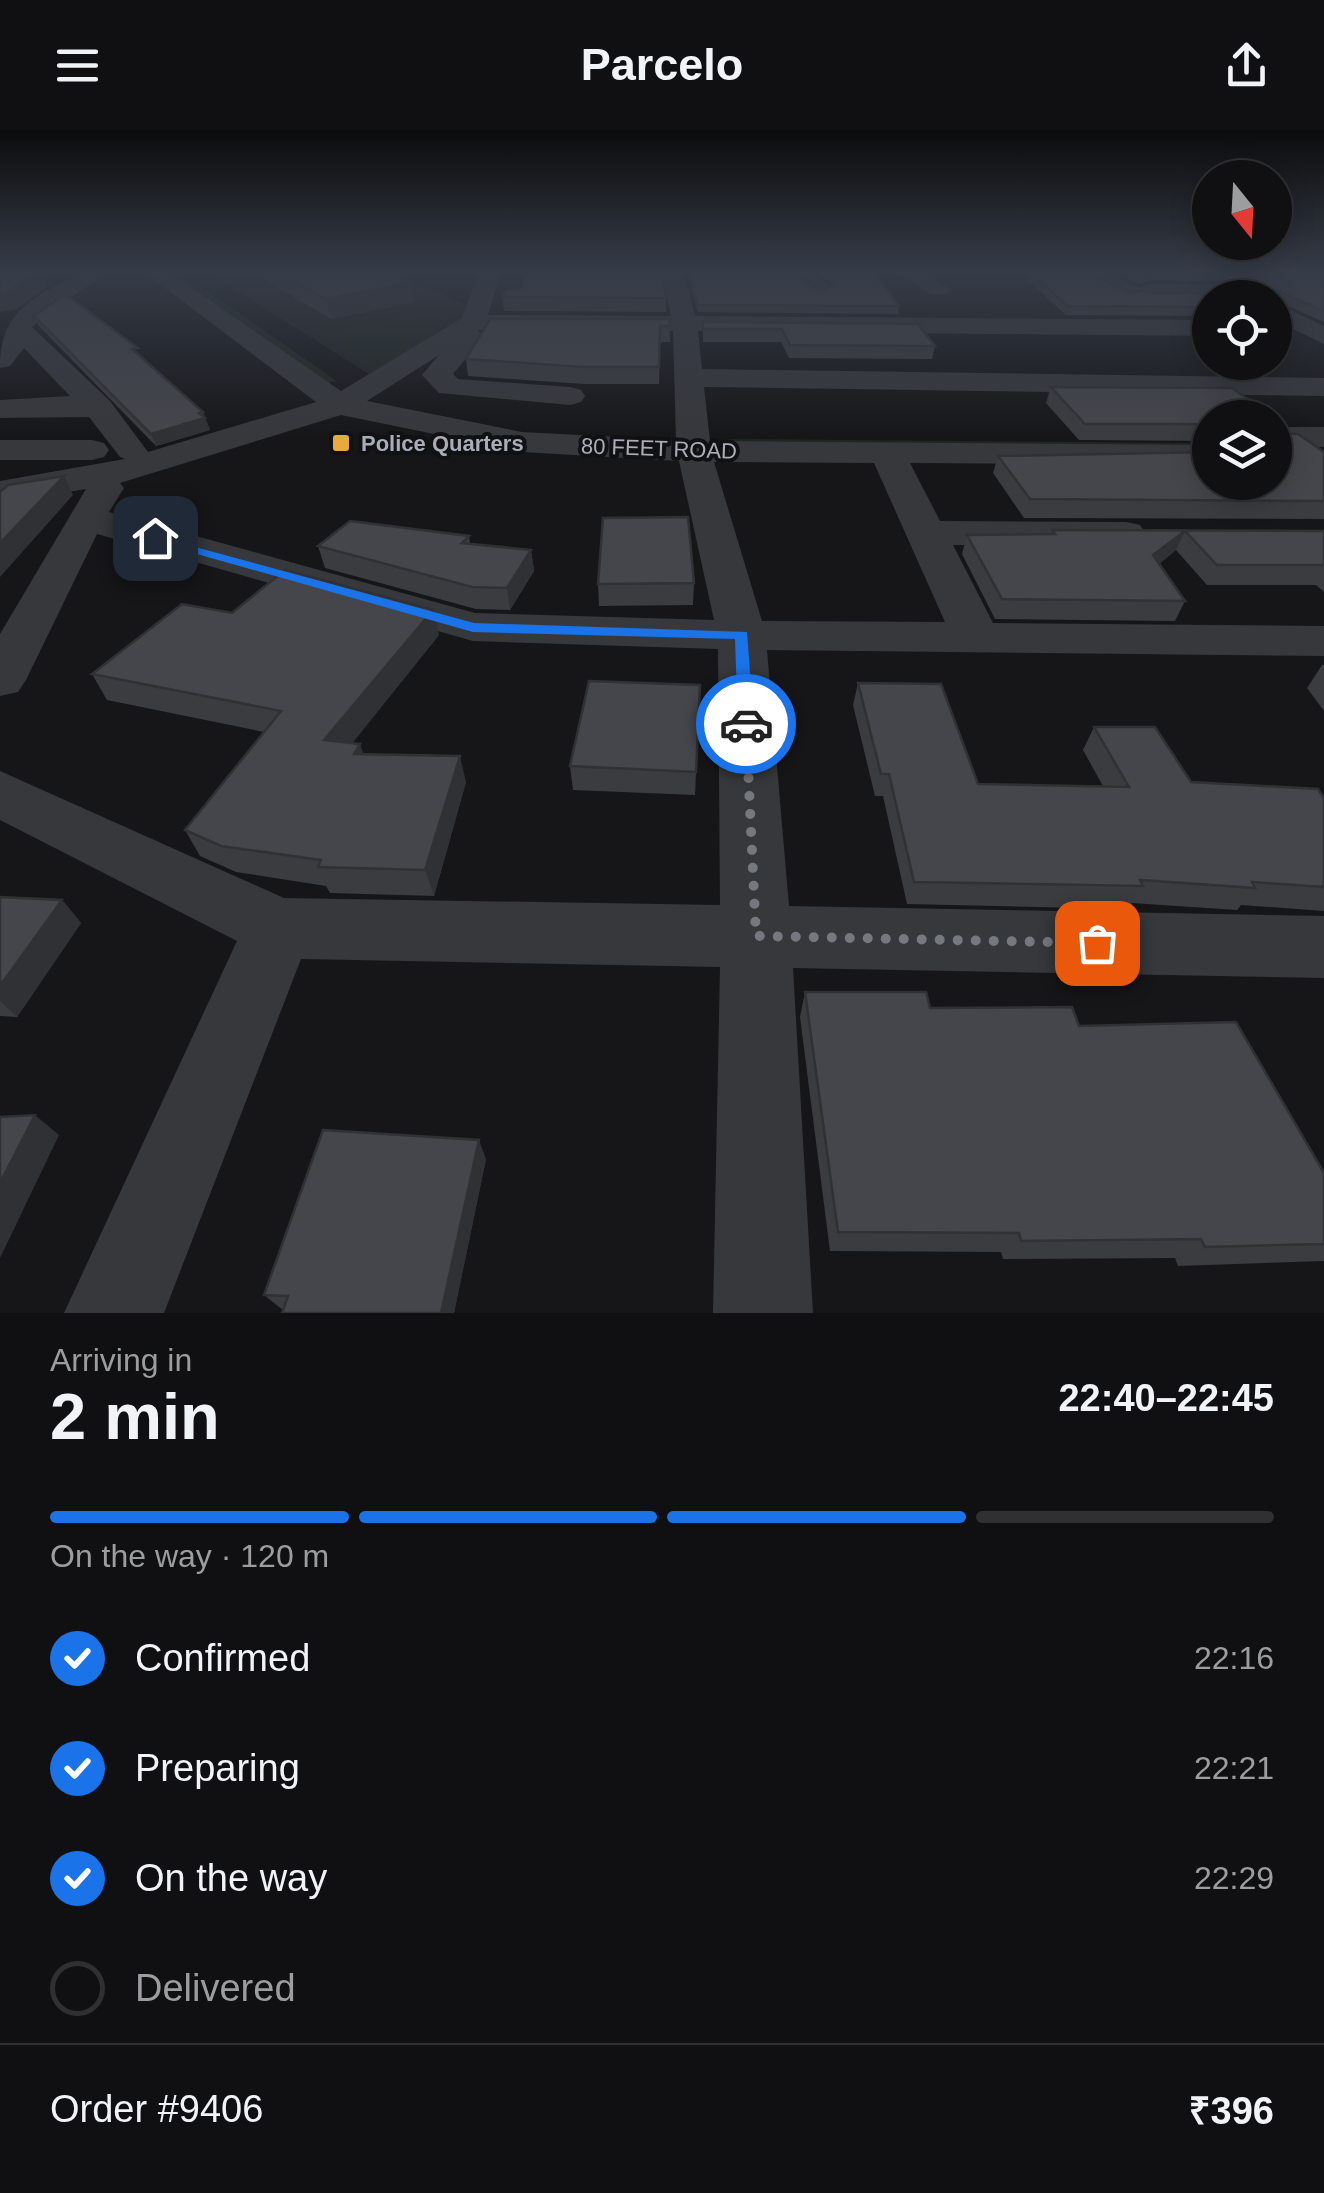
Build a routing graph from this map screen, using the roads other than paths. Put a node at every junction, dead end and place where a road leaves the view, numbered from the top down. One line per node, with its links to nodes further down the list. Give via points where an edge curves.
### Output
1 (248, 327): 19 (street, 80 FEET ROAD)
2 (275, 327): 9 (street)
3 (580, 327): 12 (street)
4 (685, 327): 8 (street)
5 (1192, 328): 8 (street)
6 (472, 329): 12 (street); 19 (street); 22 (street, via 436,375 440,381)
7 (1292, 331): 10 (street)
8 (686, 333): 12 (street); 13 (street); 17 (street)
9 (288, 336)
10 (1320, 336): 16 (street)
11 (11, 337): 21 (street)
12 (577, 344): 22 (street)
13 (861, 345)
14 (946, 348): 15 (street)
15 (1192, 351)
16 (1292, 351)
17 (690, 378): 18 (street); 26 (street)
18 (1324, 387)
19 (353, 390): 22 (street, 80 FEET ROAD, via 541,423); 26 (street, 80 FEET ROAD, via 522,442); 32 (street)
20 (0, 408): 21 (street)
21 (99, 408): 32 (street)
22 (567, 410): 26 (street, 80 FEET ROAD)
23 (1192, 436): 26 (street, 80 FEET ROAD)
24 (1292, 437): 25 (street)
25 (1324, 437)
26 (694, 441): 28 (street, 80 FEET ROAD); 37 (street)
27 (0, 450): 32 (street)
28 (887, 452): 29 (street, 80 FEET ROAD); 35 (street)
29 (1192, 455)
30 (1292, 455): 31 (street)
31 (1324, 456)
32 (133, 462): 33 (street); 34 (street)
33 (0, 492)
34 (84, 518): 37 (street, via 473,628); 40 (street)
35 (928, 533): 36 (street); 38 (street)
36 (1166, 534)
37 (742, 635): 38 (street); 43 (street)
38 (976, 637): 39 (street)
39 (1324, 641)
40 (0, 680)
41 (0, 794): 42 (street)
42 (278, 928): 43 (street); 45 (street)
43 (756, 936): 44 (street); 46 (street)
44 (1324, 947)
45 (114, 1313)
46 (763, 1313)

